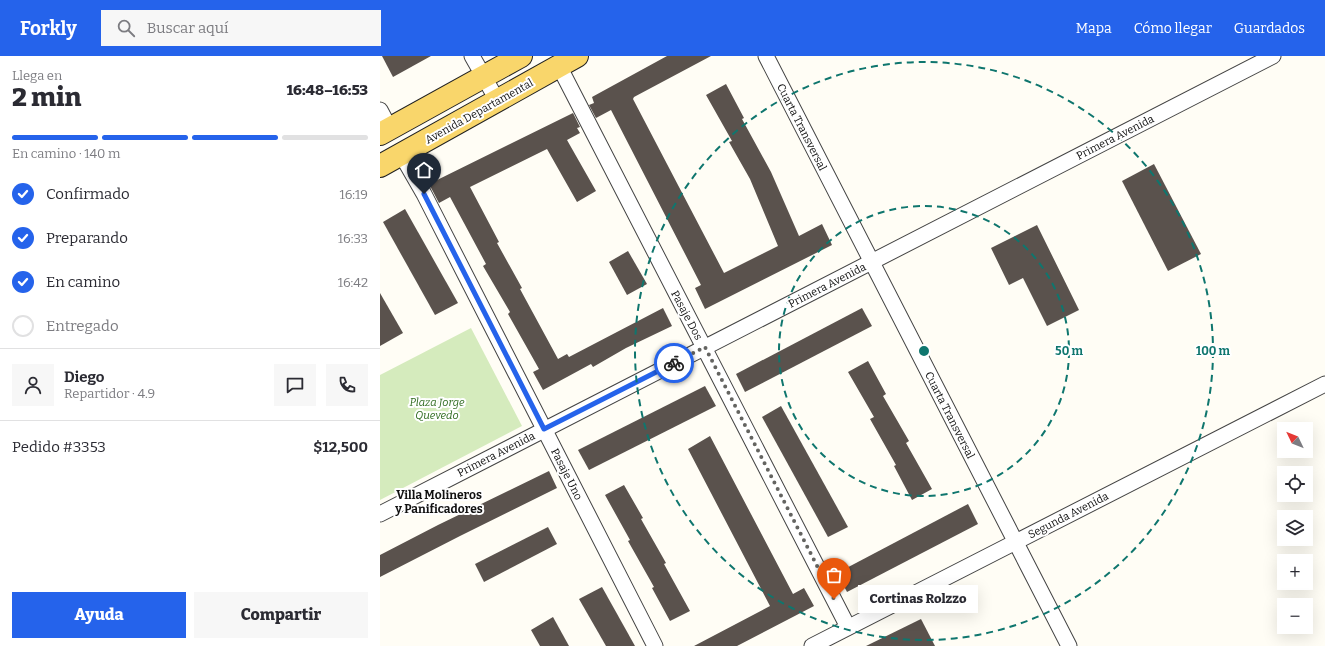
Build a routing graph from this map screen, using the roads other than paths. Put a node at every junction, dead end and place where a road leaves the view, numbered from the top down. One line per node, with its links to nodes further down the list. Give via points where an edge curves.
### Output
1 (472, 56): 6 (street)
2 (522, 56): 6 (main road)
3 (766, 56): 12 (street, Cuarta Transversal)
4 (1273, 56): 12 (street, Primera Avenida)
5 (568, 61): 7 (main road, Avenida Departamental); 13 (street, Pasaje Dos)
6 (483, 77): 7 (street); 9 (main road)
7 (497, 100): 10 (main road, Avenida Departamental)
8 (380, 110): 9 (street)
9 (385, 132)
10 (401, 154): 11 (main road, Avenida Departamental); 15 (street, Pasaje Uno)
11 (380, 166)
12 (872, 262): 13 (street, Primera Avenida); 17 (street, Cuarta Transversal)
13 (705, 347): 15 (street, Primera Avenida); 18 (street, Pasaje Dos)
14 (1325, 384): 17 (street, Segunda Avenida)
15 (544, 429): 16 (street, Primera Avenida); 19 (street, Pasaje Uno)
16 (380, 514)
17 (1016, 542): 18 (street, Segunda Avenida); 21 (street, Cuarta Transversal)
18 (848, 627): 20 (street, Segunda Avenida)
19 (655, 646)
20 (812, 646)
21 (1069, 646)

